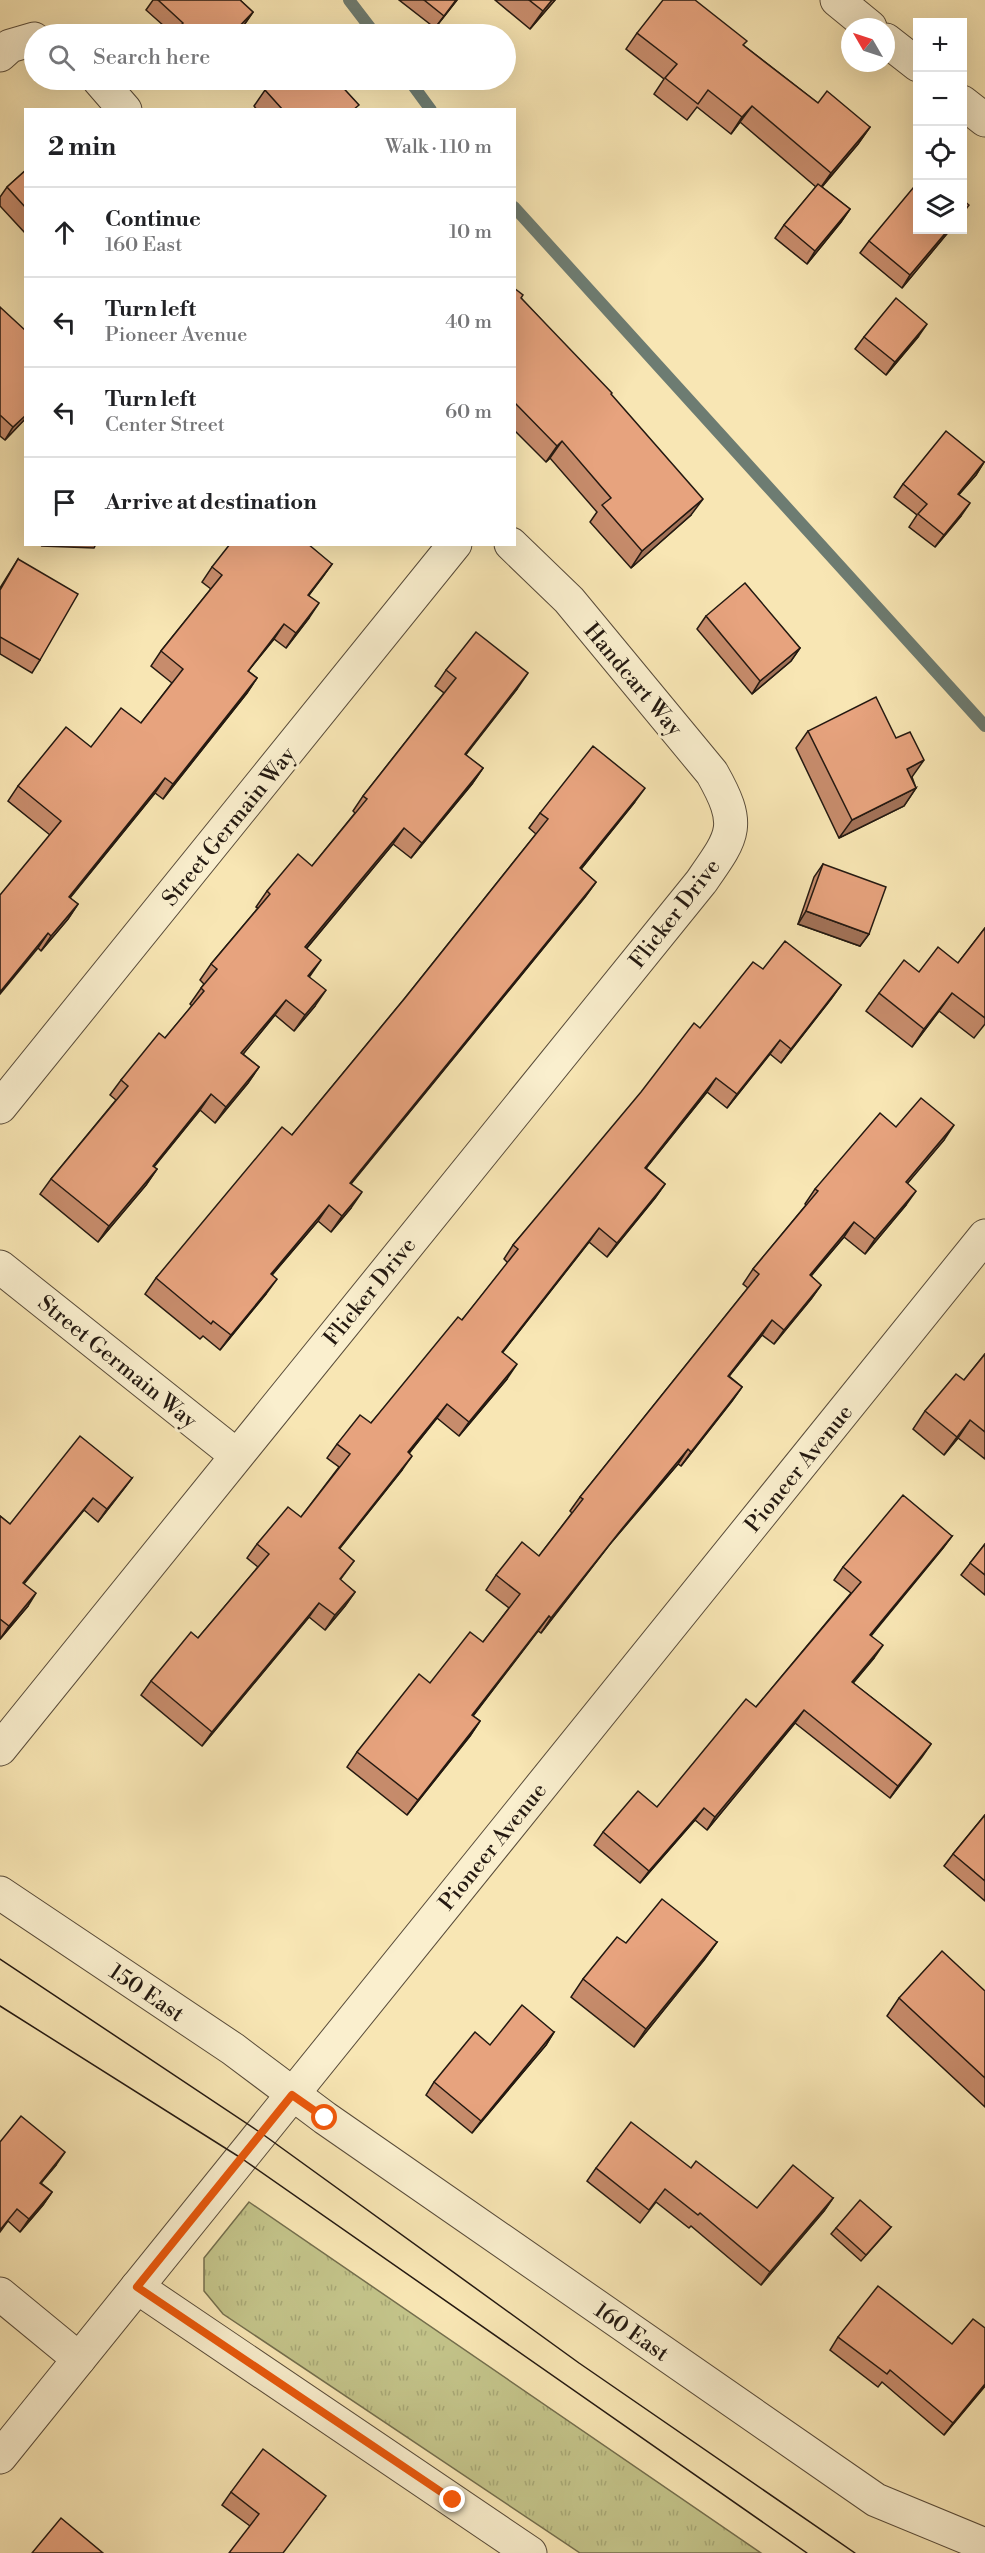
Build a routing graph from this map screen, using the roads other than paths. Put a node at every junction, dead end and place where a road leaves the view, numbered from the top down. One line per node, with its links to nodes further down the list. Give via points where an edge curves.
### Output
1 (837, 0): 2 (street)
2 (859, 18)
3 (24, 42): 5 (street, via 10,46)
4 (895, 47): 6 (street)
5 (0, 55)
6 (913, 62)
7 (108, 90): 9 (street)
8 (967, 105): 10 (street)
9 (123, 108)
10 (985, 120)
11 (453, 546): 14 (street, Street Germain Way)
12 (513, 546): 13 (street, Handcart Way, via 569,600 712,773 727,800)
13 (732, 829): 17 (street, Flicker Drive, via 701,882)
14 (0, 1107)
15 (983, 1243): 20 (street, Pioneer Avenue)
16 (0, 1267): 17 (street, Street Germain Way)
17 (236, 1455): 18 (street, Flicker Drive)
18 (0, 1749)
19 (0, 1893): 20 (street, 150 East, via 233,2049)
20 (292, 2095): 21 (street, Pioneer Avenue); 25 (street, 160 East, via 876,2500)
21 (137, 2287): 23 (street, Pioneer Avenue); 26 (street)
22 (0, 2294): 23 (street)
23 (79, 2359): 24 (street, Pioneer Avenue)
24 (0, 2457)
25 (985, 2545)
26 (530, 2553)

